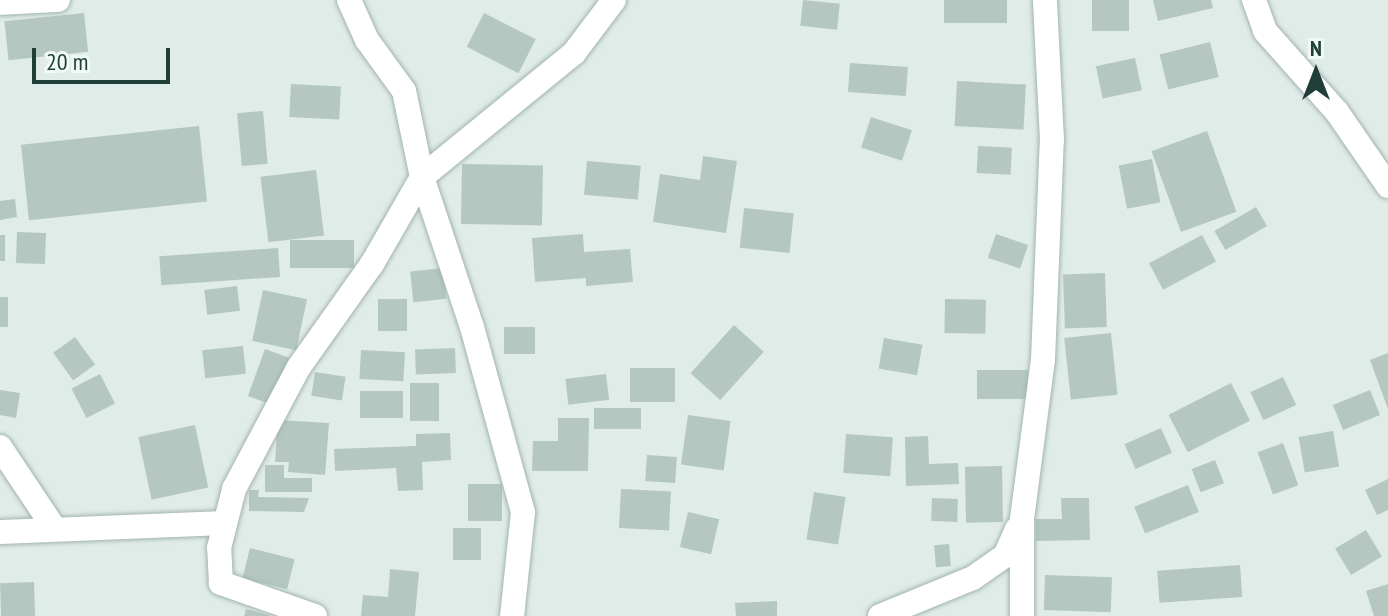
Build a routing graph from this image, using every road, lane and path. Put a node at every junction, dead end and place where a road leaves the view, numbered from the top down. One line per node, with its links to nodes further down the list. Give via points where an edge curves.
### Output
1 (58, 0): 6 (street)
2 (349, 0): 7 (street, via 367,40 404,91)
3 (614, 0): 7 (street, via 574,53)
4 (1045, 0): 10 (street, via 1052,140 1043,360)
5 (1254, 0): 8 (street, via 1265,31 1337,112)
6 (0, 3)
7 (422, 177): 11 (street, via 372,264 299,367 234,489); 15 (street, via 472,327 523,512)
8 (1388, 186)
9 (0, 447): 12 (street)
10 (1022, 519): 16 (street, via 1005,556 995,564); 17 (street)
11 (225, 523): 12 (street); 14 (street, via 219,548 221,583)
12 (54, 528): 13 (street)
13 (0, 532)
14 (315, 616)
15 (512, 616)
16 (880, 616)
17 (1022, 616)

